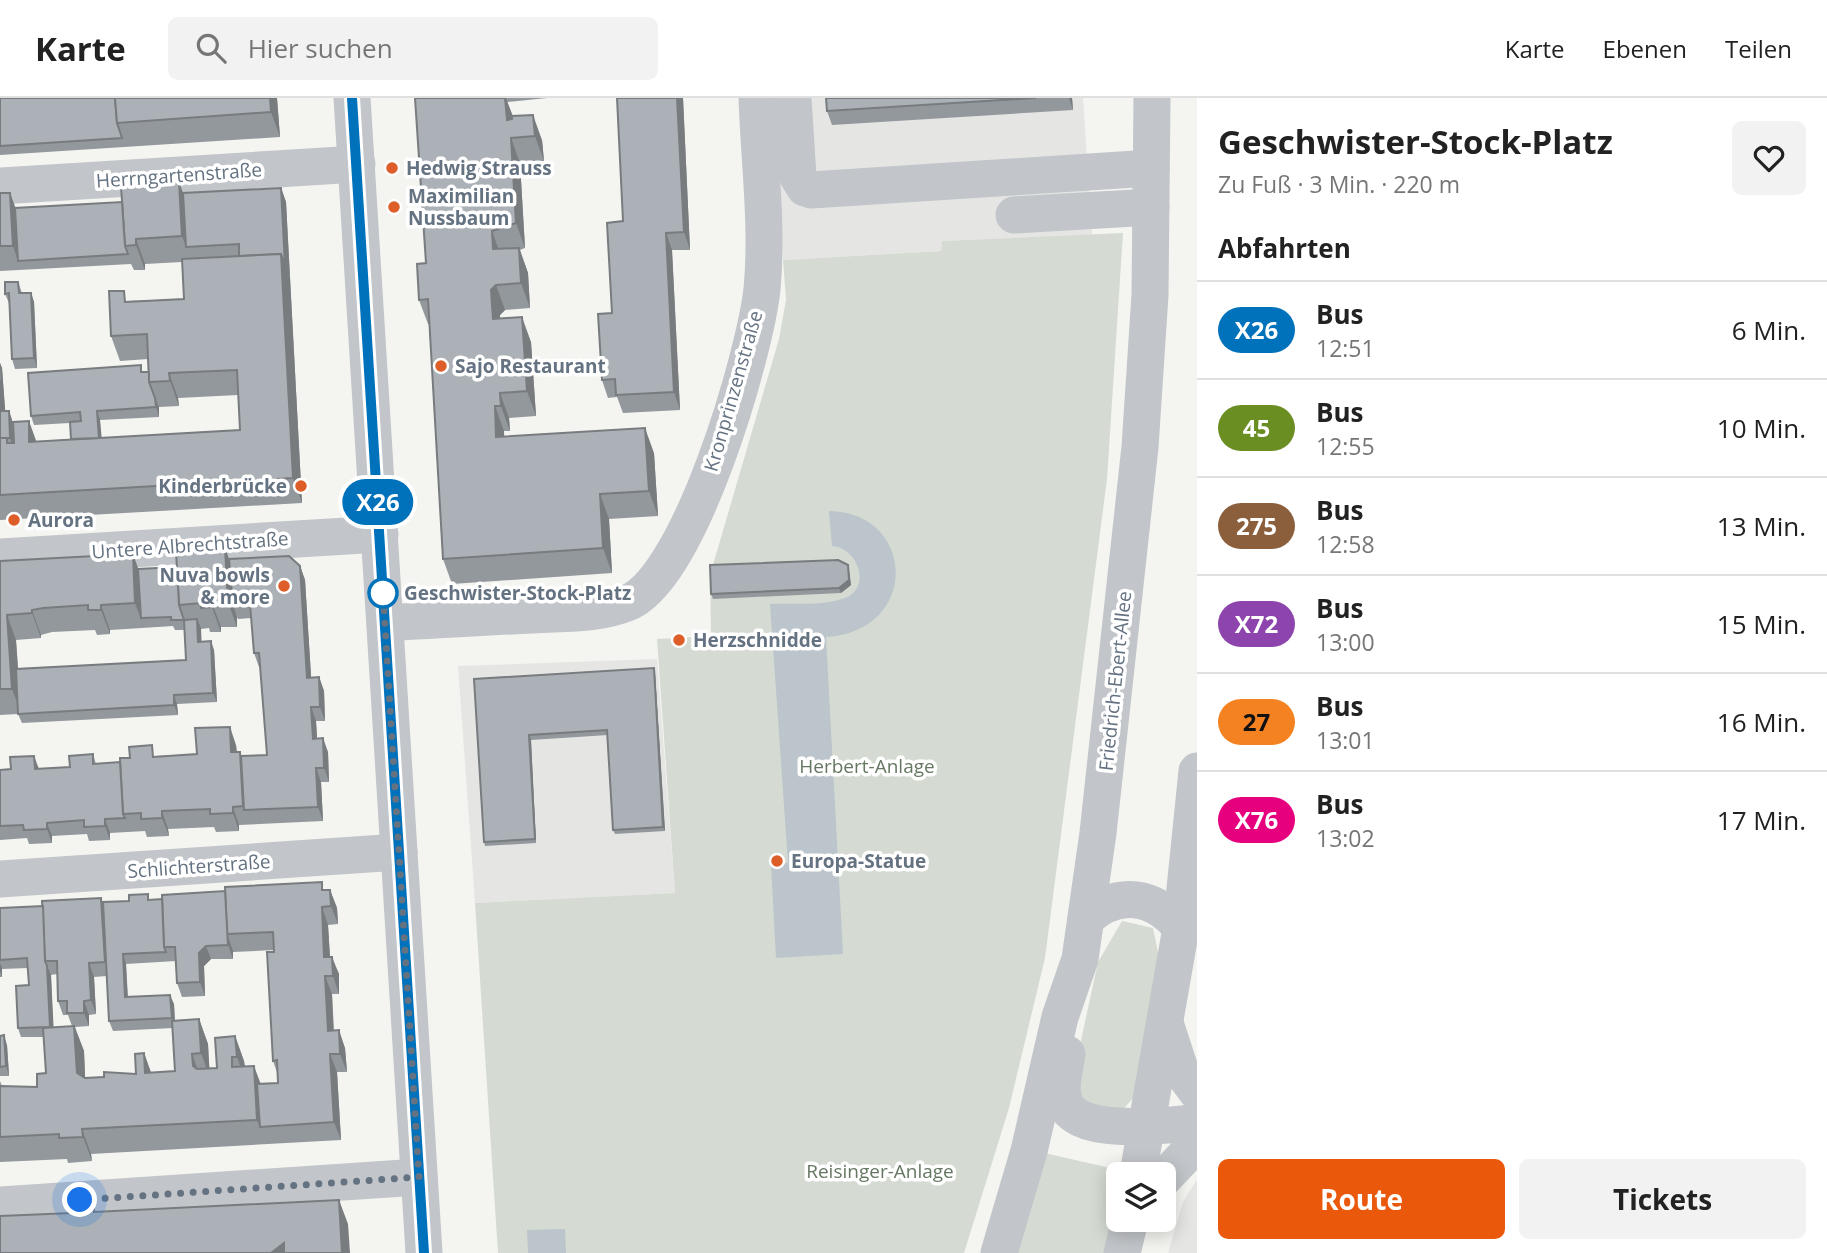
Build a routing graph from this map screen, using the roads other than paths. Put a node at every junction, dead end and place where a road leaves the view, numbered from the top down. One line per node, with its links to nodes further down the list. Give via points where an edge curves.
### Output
1 (352, 98): 5 (street)
2 (757, 98): 12 (street, Kronprinzenstraße, via 762,291 716,457 685,536 652,586 629,603 602,611)
3 (793, 98): 6 (street, via 798,177 804,188 811,190)
4 (1152, 98): 6 (street, Friedrich-Ebert-Allee)
5 (357, 164): 7 (street, Herrngartenstraße); 10 (street)
6 (1151, 168): 8 (street, Friedrich-Ebert-Allee)
7 (0, 186)
8 (1150, 207): 9 (street); 16 (street, Friedrich-Ebert-Allee, via 1150,295 1140,447)
9 (1014, 215)
10 (380, 534): 11 (street, Untere Albrechtstraße); 12 (street)
11 (0, 557)
12 (385, 623): 14 (street)
13 (1197, 771): 17 (street)
14 (399, 852): 15 (street, Schlichterstraße); 26 (street)
15 (0, 880)
16 (1086, 919): 17 (street, via 1105,904 1128,900 1162,908); 18 (street, Friedrich-Ebert-Allee)
17 (1181, 928): 19 (street)
18 (1080, 959): 22 (street, via 1063,1084 1068,1109 1082,1122); 29 (street, Friedrich-Ebert-Allee, via 1060,1017 1029,1151)
19 (1166, 1025): 20 (street, via 1180,1069); 22 (street)
20 (1197, 1092)
21 (1197, 1123): 22 (street)
22 (1147, 1125): 24 (street)
23 (1197, 1143): 25 (street)
24 (1140, 1162)
25 (1176, 1165)
26 (419, 1177): 27 (street); 28 (street)
27 (0, 1205)
28 (424, 1253)
29 (999, 1253)

